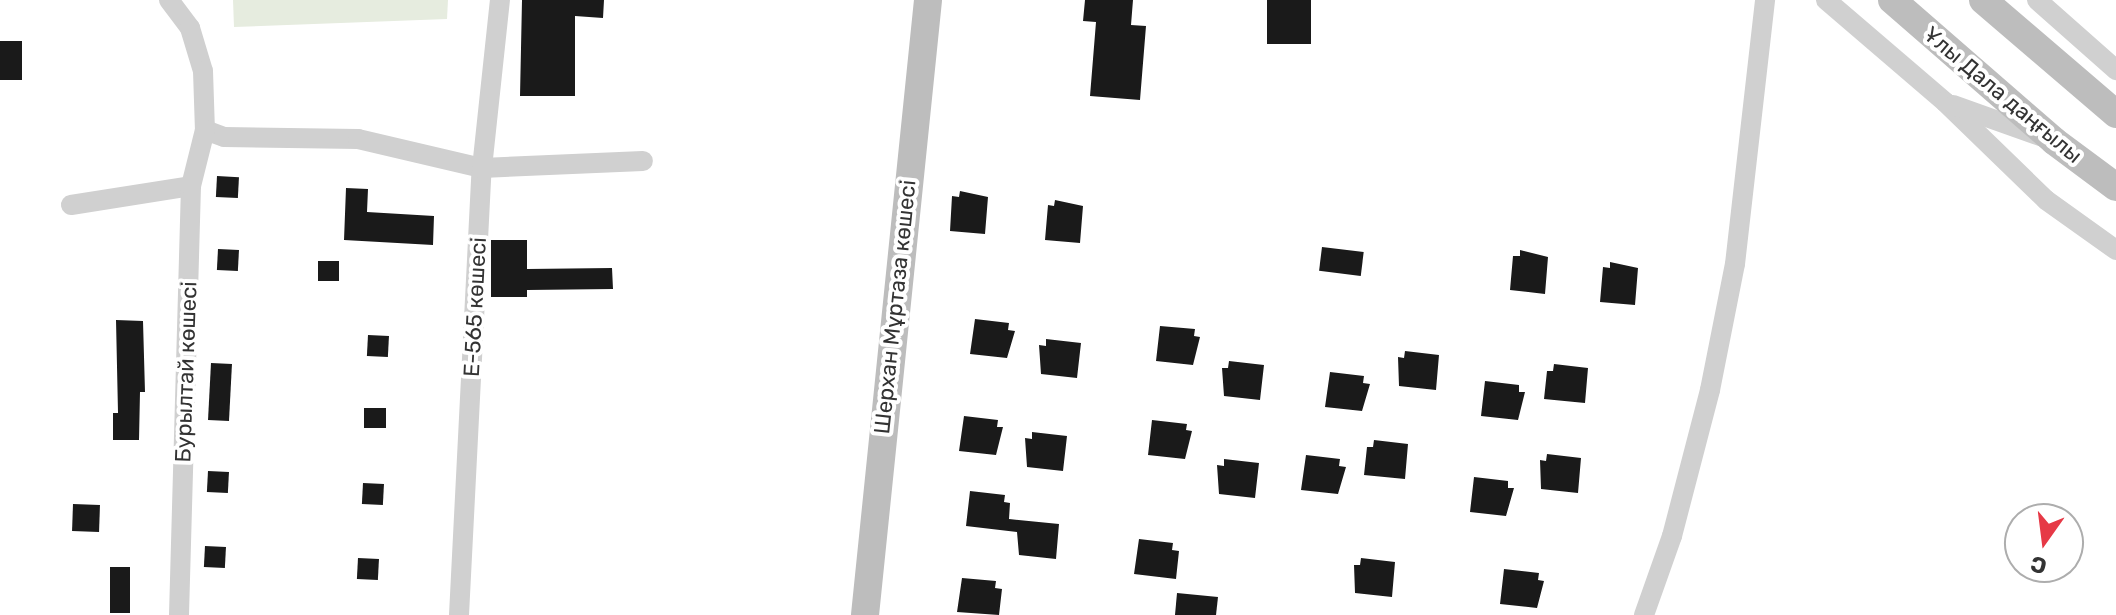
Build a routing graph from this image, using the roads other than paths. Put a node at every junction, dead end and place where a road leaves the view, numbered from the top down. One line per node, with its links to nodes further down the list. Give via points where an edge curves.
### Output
1 (169, 0): 12 (street, Бурылтай көшесі, via 190,28 203,71)
2 (500, 0): 15 (street, Е-565 көшесі)
3 (928, 0): 22 (main road, Шерхан Мұртаза көшесі)
4 (1765, 0): 23 (street, via 1735,264 1713,376 1672,536)
5 (1826, 0): 10 (street)
6 (1892, 0): 13 (main road, Ұлы Дала даңғылы)
7 (1983, 0): 11 (main road)
8 (2037, 0): 9 (street)
9 (2116, 70)
10 (1945, 102): 13 (street); 19 (street, via 2046,200)
11 (2116, 114)
12 (205, 130): 15 (street, via 224,137 358,139); 16 (street, Бурылтай көшесі)
13 (2054, 141): 17 (main road, Ұлы Дала даңғылы)
14 (643, 161): 15 (street)
15 (482, 168): 21 (street, Е-565 көшесі)
16 (191, 186): 18 (street); 20 (street, Бурылтай көшесі)
17 (2116, 187)
18 (71, 205)
19 (2116, 250)
20 (179, 615)
21 (459, 615)
22 (865, 615)
23 (1644, 615)

